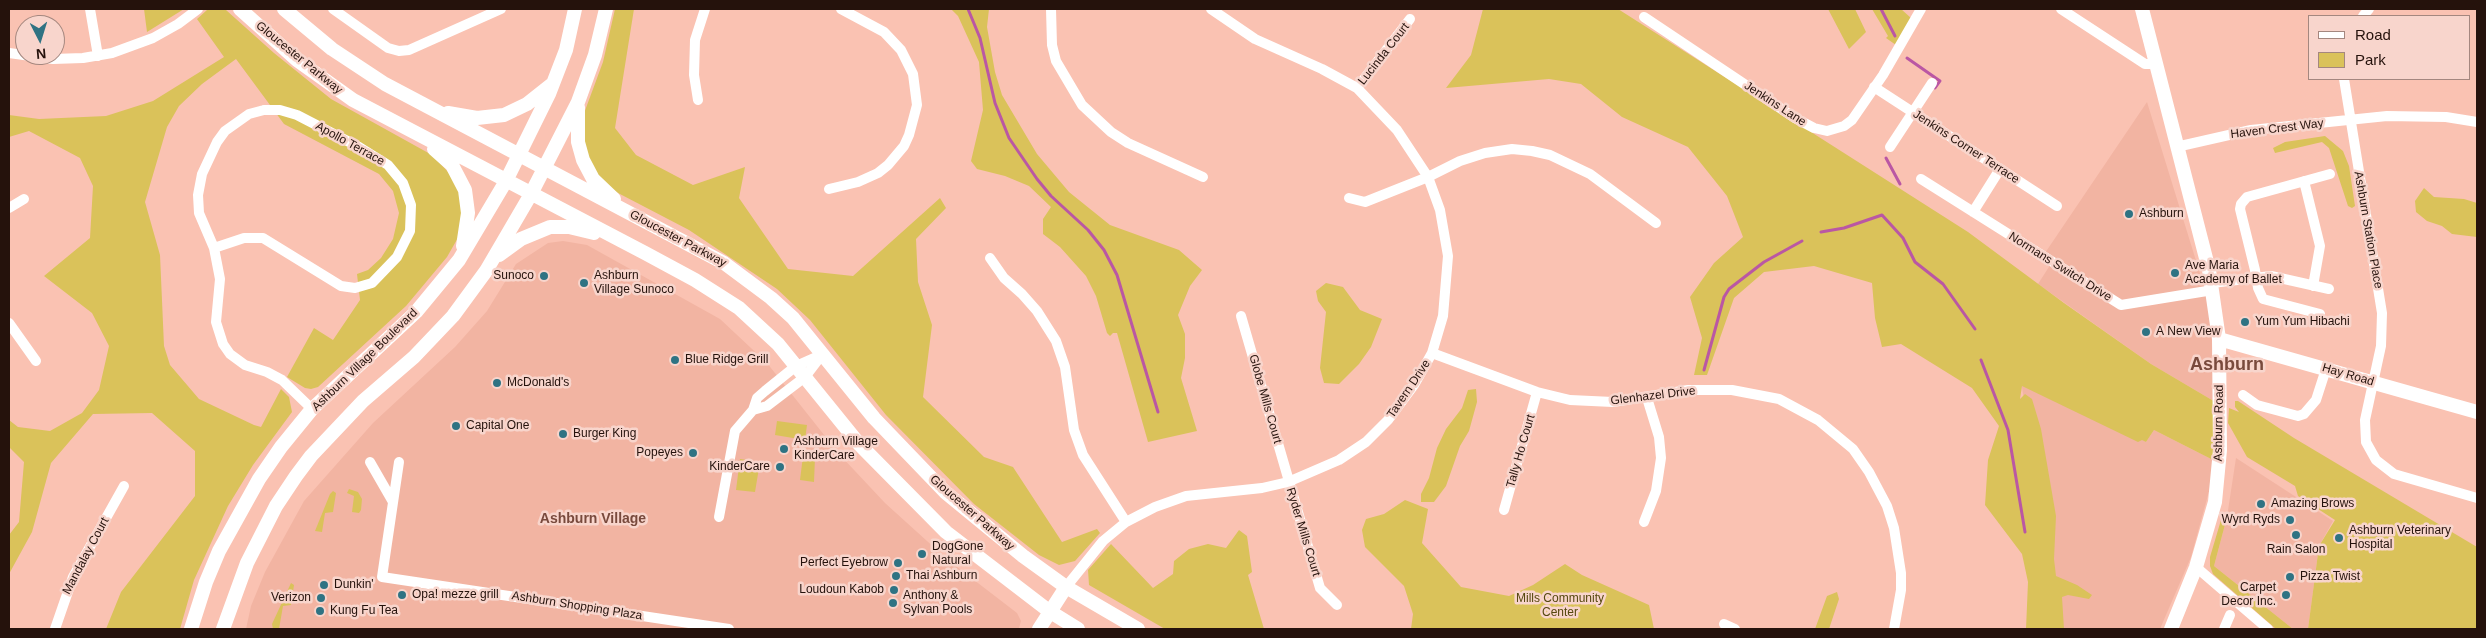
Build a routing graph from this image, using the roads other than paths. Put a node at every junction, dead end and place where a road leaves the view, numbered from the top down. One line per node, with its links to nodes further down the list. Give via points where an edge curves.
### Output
1 (90, 9): 19 (street)
2 (198, 9): 19 (street, via 153,38)
3 (240, 9): 32 (main road, Gloucester Parkway, via 326,82)
4 (284, 9): 28 (main road, Gloucester Parkway, via 310,33 356,66)
5 (333, 9): 6 (street, via 388,48 399,51 409,50)
6 (501, 9)
7 (575, 9): 22 (main road, Ashburn Village Boulevard, via 566,50)
8 (606, 9): 27 (main road, via 595,55)
9 (705, 9): 26 (street, via 695,40 694,75)
10 (841, 9): 44 (street, via 877,28 901,50 913,74 917,105 904,146 888,165 858,182)
11 (1051, 9): 39 (street, via 1056,61 1082,105 1128,143)
12 (1211, 9): 24 (street, Tavern Drive, via 1255,39)
13 (1921, 9): 25 (street, Jenkins Lane)
14 (2061, 9): 20 (street, via 2145,64)
15 (2142, 9): 20 (main road, Ashburn Road)
16 (1644, 17): 25 (street, Jenkins Lane, via 1795,118 1819,130 1836,130 1852,120)
17 (1410, 19): 24 (street, Lucinda Court)
18 (9, 53): 19 (street, via 53,59)
19 (98, 56)
20 (2155, 64): 34 (main road, Ashburn Road)
21 (2344, 80): 30 (street, Ashburn Station Place)
22 (554, 83): 28 (main road, via 519,109 498,116 477,118); 35 (main road, Ashburn Village Boulevard)
23 (1932, 83): 29 (street)
24 (1357, 88): 40 (street, Tavern Drive, via 1397,130)
25 (1874, 88): 29 (street, Jenkins Corner Terrace)
26 (698, 100)
27 (578, 102): 36 (main road); 50 (main road, via 578,142 585,164 593,179)
28 (432, 109): 35 (main road, Gloucester Parkway)
29 (1912, 112): 33 (street); 37 (street, Jenkins Corner Terrace)
30 (2350, 121): 31 (street, Haven Crest Way, via 2416,115); 34 (street, Haven Crest Way, via 2251,130); 71 (street, Ashburn Station Place, via 2382,313 2381,346)
31 (2477, 122)
32 (418, 136): 42 (main road, Gloucester Parkway); 56 (main road, via 452,165 465,190 467,224)
33 (1890, 147)
34 (2176, 147): 59 (main road, Ashburn Road)
35 (519, 155): 36 (main road, Gloucester Parkway); 42 (main road, Ashburn Village Boulevard)
36 (545, 169): 45 (main road); 50 (main road, Gloucester Parkway)
37 (2000, 169): 48 (street, Jenkins Corner Terrace); 51 (street)
38 (2330, 174): 43 (street)
39 (1202, 177)
40 (1428, 177): 46 (street, via 1365,202); 52 (street, via 1485,153 1512,149 1532,151 1550,155 1590,174); 66 (street, Tavern Drive, via 1440,210 1448,256 1443,316)
41 (1920, 179): 51 (street, Normans Switch Drive)
42 (506, 181): 45 (main road, Gloucester Parkway); 56 (main road, Ashburn Village Boulevard)
43 (2304, 181): 58 (street, via 2247,197 2241,204); 60 (street, via 2320,246)
44 (828, 189)
45 (531, 194): 53 (main road, Gloucester Parkway); 57 (main road)
46 (1349, 198)
47 (24, 199): 49 (street)
48 (2057, 206)
49 (9, 208)
50 (629, 212): 67 (main road, Gloucester Parkway, via 738,273 793,318)
51 (1973, 212): 59 (street, Normans Switch Drive, via 2121,304)
52 (1656, 222)
53 (615, 238): 57 (main road, via 569,227 550,227 511,244); 70 (main road, Gloucester Parkway, via 695,280 739,308 778,344)
54 (214, 248): 54 (street, Apollo Terrace, via 244,238 262,238 340,286 361,287 377,279 406,244 411,205 403,183 377,157 297,115 264,110 249,114 225,131 202,174 198,204); 75 (street, Apollo Terrace, via 220,279 216,322 223,344 245,366 282,380)
55 (990, 258): 85 (street, via 1004,278 1036,311 1056,341 1065,367 1074,430 1083,455)
56 (459, 260): 75 (main road, Ashburn Village Boulevard, via 416,312)
57 (486, 271): 95 (main road, via 453,316 414,357 363,401 296,476 276,506 247,563)
58 (2256, 278): 59 (street, Normans Switch Drive); 60 (street, Normans Switch Drive, via 2271,276); 62 (street, via 2263,299)
59 (2212, 286): 65 (main road, Ashburn Road)
60 (2313, 286): 61 (street, Normans Switch Drive)
61 (2329, 290)
62 (2320, 314)
63 (1242, 316): 79 (street, Globe Mills Court)
64 (9, 323): 68 (street)
65 (2219, 339): 69 (main road, Hay Road); 87 (main road, Ashburn Road, via 2218,477 2210,523)
66 (1432, 353): 72 (street, Glenhazel Drive); 79 (street, Tavern Drive, via 1400,406 1366,442 1339,460)
67 (823, 354): 70 (street); 88 (main road, Gloucester Parkway, via 896,443 945,492 993,534)
68 (36, 361)
69 (2326, 368): 71 (main road, Hay Road); 73 (street, via 2316,400 2298,416 2257,405)
70 (801, 371): 84 (street, via 757,398 753,410 735,431); 90 (main road, Gloucester Parkway, via 859,444 946,532)
71 (2374, 382): 76 (main road, Hay Road); 81 (street, Ashburn Station Place, via 2364,429 2366,442 2376,460 2394,474)
72 (1537, 392): 74 (street, Glenhazel Drive, via 1596,402); 83 (street, Tally Ho Court)
73 (2243, 395)
74 (1647, 398): 86 (street, via 1660,437 1661,458 1656,491); 101 (street, Glenhazel Drive, via 1688,390 1732,390 1779,399 1818,420 1842,438 1869,472 1887,506 1894,528 1901,590)
75 (312, 409): 94 (main road, Ashburn Village Boulevard, via 270,463 234,523 206,582)
76 (2477, 412)
77 (370, 462): 82 (street)
78 (399, 462): 82 (street, Ashburn Shopping Plaza)
79 (1288, 482): 85 (street, Tavern Drive, via 1186,496); 89 (street, Ryder Mills Court, via 1320,588)
80 (124, 486): 93 (street, Mandalay Court, via 73,577)
81 (2477, 498)
82 (393, 502): 96 (street, Ashburn Shopping Plaza, via 382,577)
83 (1504, 510)
84 (719, 517)
85 (1126, 522): 88 (street, Tavern Drive, via 1103,541)
86 (1644, 522)
87 (2196, 567): 102 (main road, Ashburn Road); 104 (street)
88 (1066, 587): 90 (main road); 99 (main road, Gloucester Parkway)
89 (1337, 605)
90 (1049, 611): 97 (main road); 98 (main road, Gloucester Parkway)
91 (2230, 615): 103 (street)
92 (1724, 624): 100 (street)
93 (55, 629)
94 (191, 629)
95 (223, 629)
96 (729, 629)
97 (1038, 629)
98 (1078, 629)
99 (1138, 629)
100 (1734, 629)
101 (1894, 629)
102 (2171, 629)
103 (2224, 629)
104 (2268, 629)

